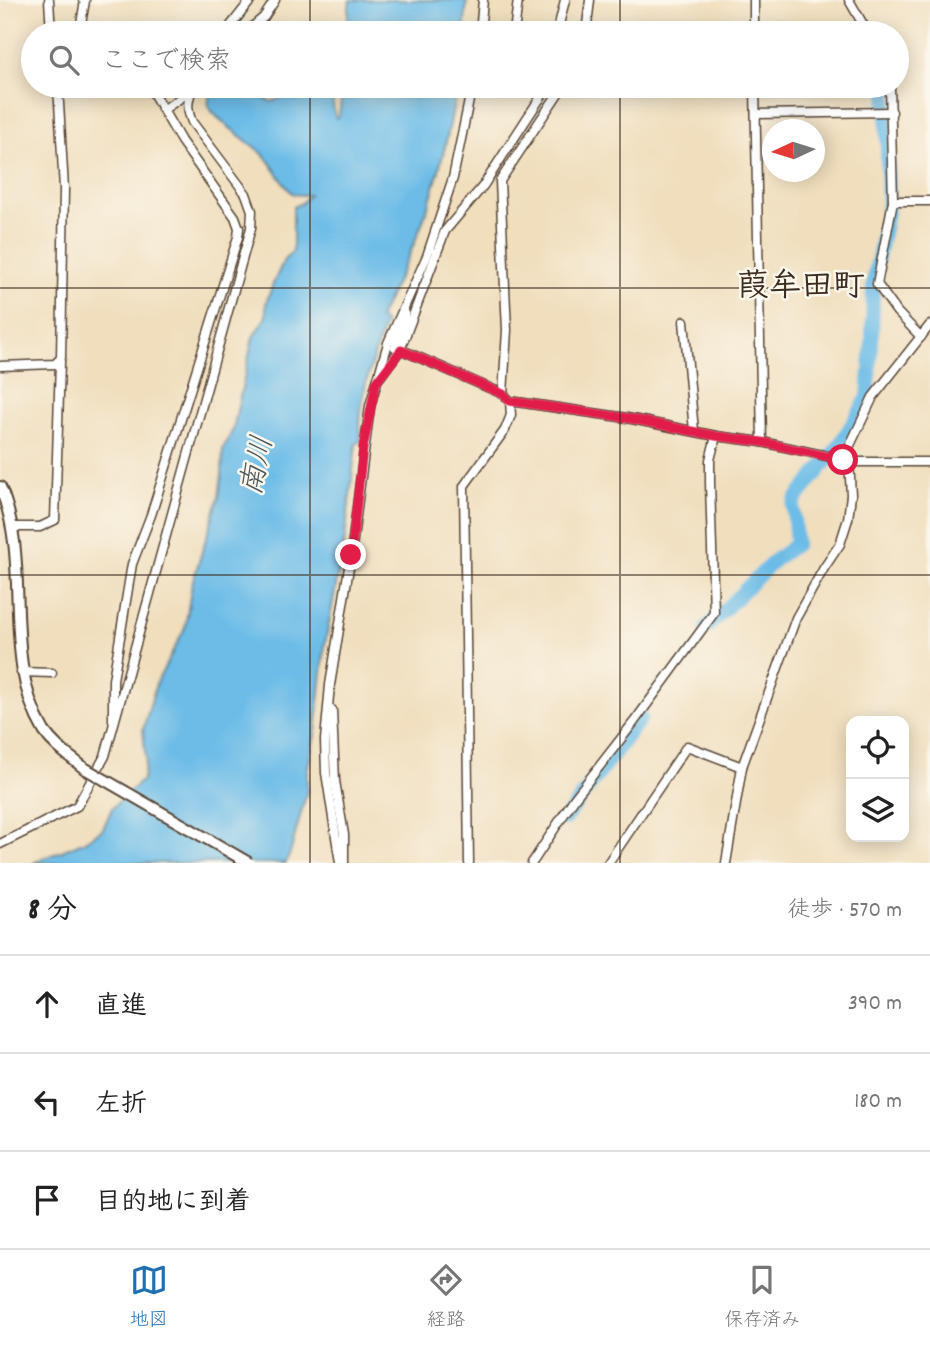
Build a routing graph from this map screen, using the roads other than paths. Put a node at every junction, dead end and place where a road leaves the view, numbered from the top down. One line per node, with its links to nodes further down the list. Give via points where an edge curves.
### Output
1 (49, 0): 11 (street)
2 (83, 0): 12 (street)
3 (251, 0): 13 (street)
4 (275, 0): 14 (street)
5 (483, 0): 15 (street)
6 (518, 0): 16 (street)
7 (565, 0): 17 (street)
8 (590, 0): 18 (street)
9 (754, 0): 19 (street)
10 (849, 0): 20 (street)
11 (50, 21)
12 (81, 21)
13 (234, 21)
14 (259, 21)
15 (481, 21)
16 (515, 21)
17 (559, 21)
18 (587, 21)
19 (754, 21)
20 (861, 21)
21 (59, 98): 40 (street, via 64,189)
22 (156, 98): 30 (street)
23 (180, 98): 30 (street)
24 (189, 98): 54 (street, via 192,122 246,194 253,219)
25 (470, 98): 35 (street, via 453,178 427,256)
26 (541, 98): 39 (street, via 484,187 445,231)
27 (555, 98): 43 (street, via 500,181 507,330)
28 (755, 98): 32 (street)
29 (891, 98): 31 (street)
30 (163, 110): 54 (street, via 239,228 152,515 132,564 113,680)
31 (892, 112): 32 (street); 33 (street)
32 (756, 114): 47 (street)
33 (893, 201): 34 (street); 38 (street, via 877,284)
34 (930, 201)
35 (404, 306): 39 (street, via 405,318 395,347); 42 (street)
36 (684, 321): 45 (street)
37 (930, 325): 38 (street)
38 (921, 337): 48 (street, via 873,397)
39 (401, 350): 42 (street); 43 (street)
40 (60, 362): 41 (street); 51 (street, via 55,520 40,527)
41 (0, 366)
42 (376, 383): 59 (street, via 363,448 325,740 326,773)
43 (503, 394): 44 (street)
44 (510, 401): 45 (street); 60 (street, via 505,430 464,486)
45 (694, 431): 46 (street)
46 (716, 436): 47 (street); 61 (street, via 710,460 714,613)
47 (762, 442): 48 (street)
48 (843, 460): 49 (street); 55 (street, via 851,495 840,544 796,618)
49 (930, 462)
50 (0, 487): 51 (main road)
51 (12, 527): 52 (main road)
52 (21, 672): 53 (street); 56 (main road, via 45,733)
53 (52, 673)
54 (114, 726): 56 (street, via 104,756)
55 (742, 767): 62 (street, via 687,746); 63 (street)
56 (90, 773): 57 (street, via 82,800 70,811); 58 (main road, bridge)
57 (0, 844)
58 (249, 863)
59 (342, 863)
60 (469, 863)
61 (531, 863)
62 (608, 863)
63 (726, 863)

